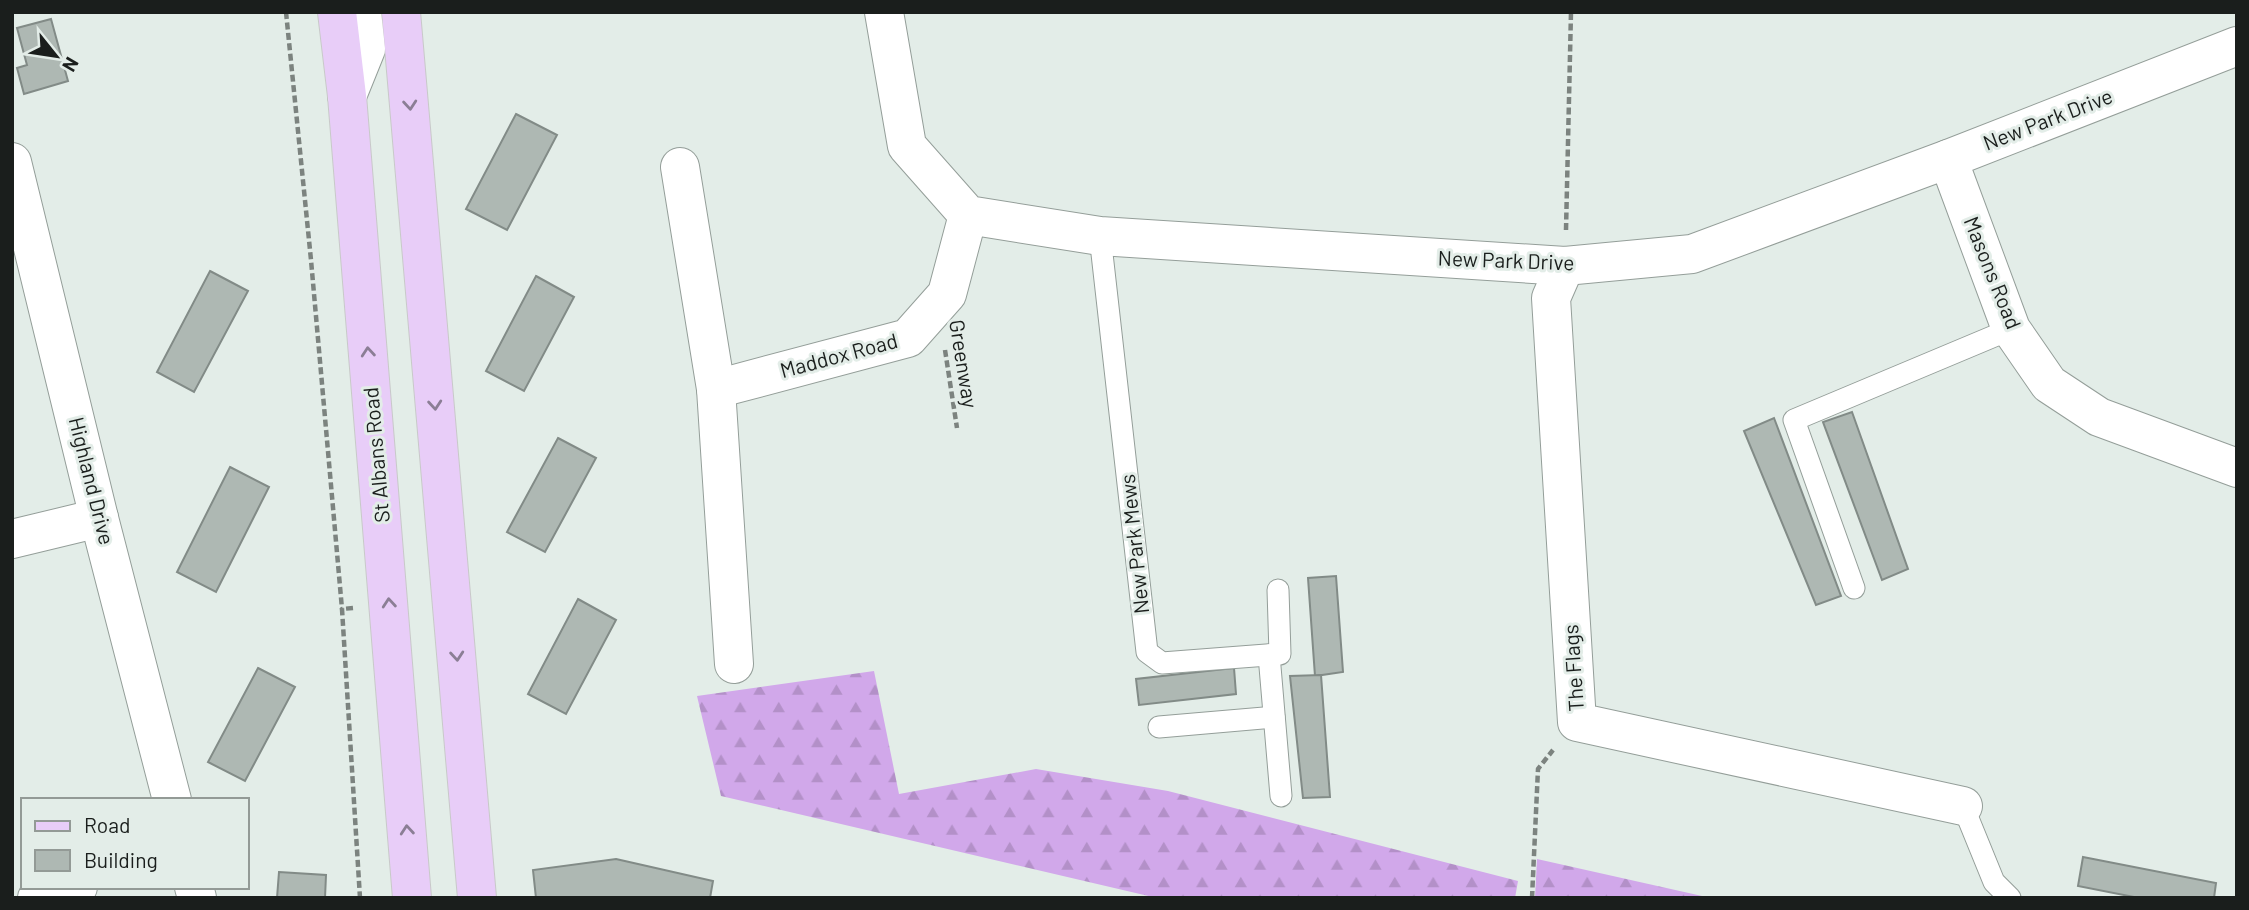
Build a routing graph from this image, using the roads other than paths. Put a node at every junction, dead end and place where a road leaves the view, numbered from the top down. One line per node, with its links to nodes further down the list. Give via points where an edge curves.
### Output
1 (337, 12): 8 (main road, St Albans Road)
2 (362, 12): 8 (street, via 366,49)
3 (401, 12): 7 (main road)
4 (408, 12): 7 (street)
5 (884, 12): 12 (street, via 907,146)
6 (2237, 46): 9 (street, New Park Drive)
7 (406, 64): 32 (main road, one-way to 32)
8 (347, 96): 31 (main road, St Albans Road, one-way to 8)
9 (1948, 159): 14 (street, New Park Drive, via 1692,254); 15 (street, Masons Road)
10 (12, 162): 18 (street, Highland Drive)
11 (680, 167): 16 (street)
12 (968, 215): 13 (street, New Park Drive); 16 (street, Maddox Road, via 947,294 908,338)
13 (1100, 236): 14 (street, New Park Drive); 22 (lane, New Park Mews, via 1147,652 1162,663)
14 (1565, 266): 28 (street, The Flags, via 1552,298 1577,722)
15 (2011, 329): 17 (street, Masons Road, via 2049,384 2099,417); 20 (lane, via 1794,420)
16 (716, 389): 23 (street)
17 (2237, 468)
18 (99, 518): 19 (street); 27 (street, Highland Drive)
19 (12, 539)
20 (1854, 588)
21 (1278, 590): 22 (lane, via 1280,654)
22 (1269, 655): 24 (lane)
23 (733, 664)
24 (1274, 716): 25 (lane); 26 (lane)
25 (1159, 727)
26 (1281, 796)
27 (171, 798)
28 (1963, 806): 33 (lane, via 1994,882)
29 (71, 889): 30 (street)
30 (37, 898)
31 (412, 898)
32 (477, 898)
33 (2010, 898)

